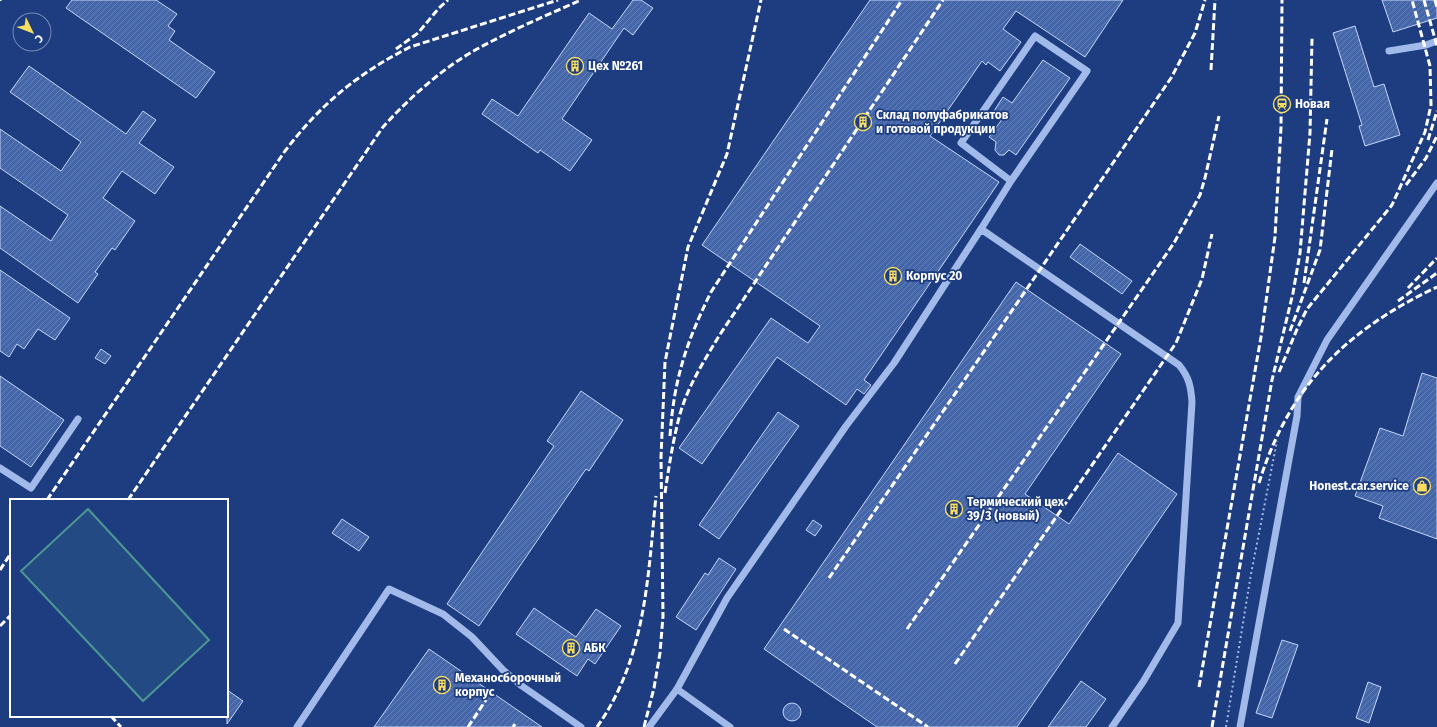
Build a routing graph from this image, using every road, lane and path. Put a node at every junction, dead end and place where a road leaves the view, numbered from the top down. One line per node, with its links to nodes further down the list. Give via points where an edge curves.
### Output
1 (1437, 41): 2 (lane)
2 (1389, 51)
3 (1011, 181): 3 (lane, via 1086,71 1035,36 961,143); 5 (lane)
4 (1437, 183): 16 (lane, via 1327,340 1298,397 1297,416)
5 (981, 229): 9 (lane, via 894,363 846,426 727,598); 14 (lane, via 1179,365 1191,386 1178,623 1144,682)
6 (78, 419): 8 (lane, via 31,488)
7 (1277, 441): 15 (path, via 1251,574)
8 (0, 468)
9 (677, 689): 12 (lane); 13 (lane)
10 (297, 727): 11 (lane, via 389,589 443,614 472,637 522,686)
11 (581, 727)
12 (649, 727)
13 (730, 727)
14 (1112, 727)
15 (1226, 727)
16 (1240, 727)

